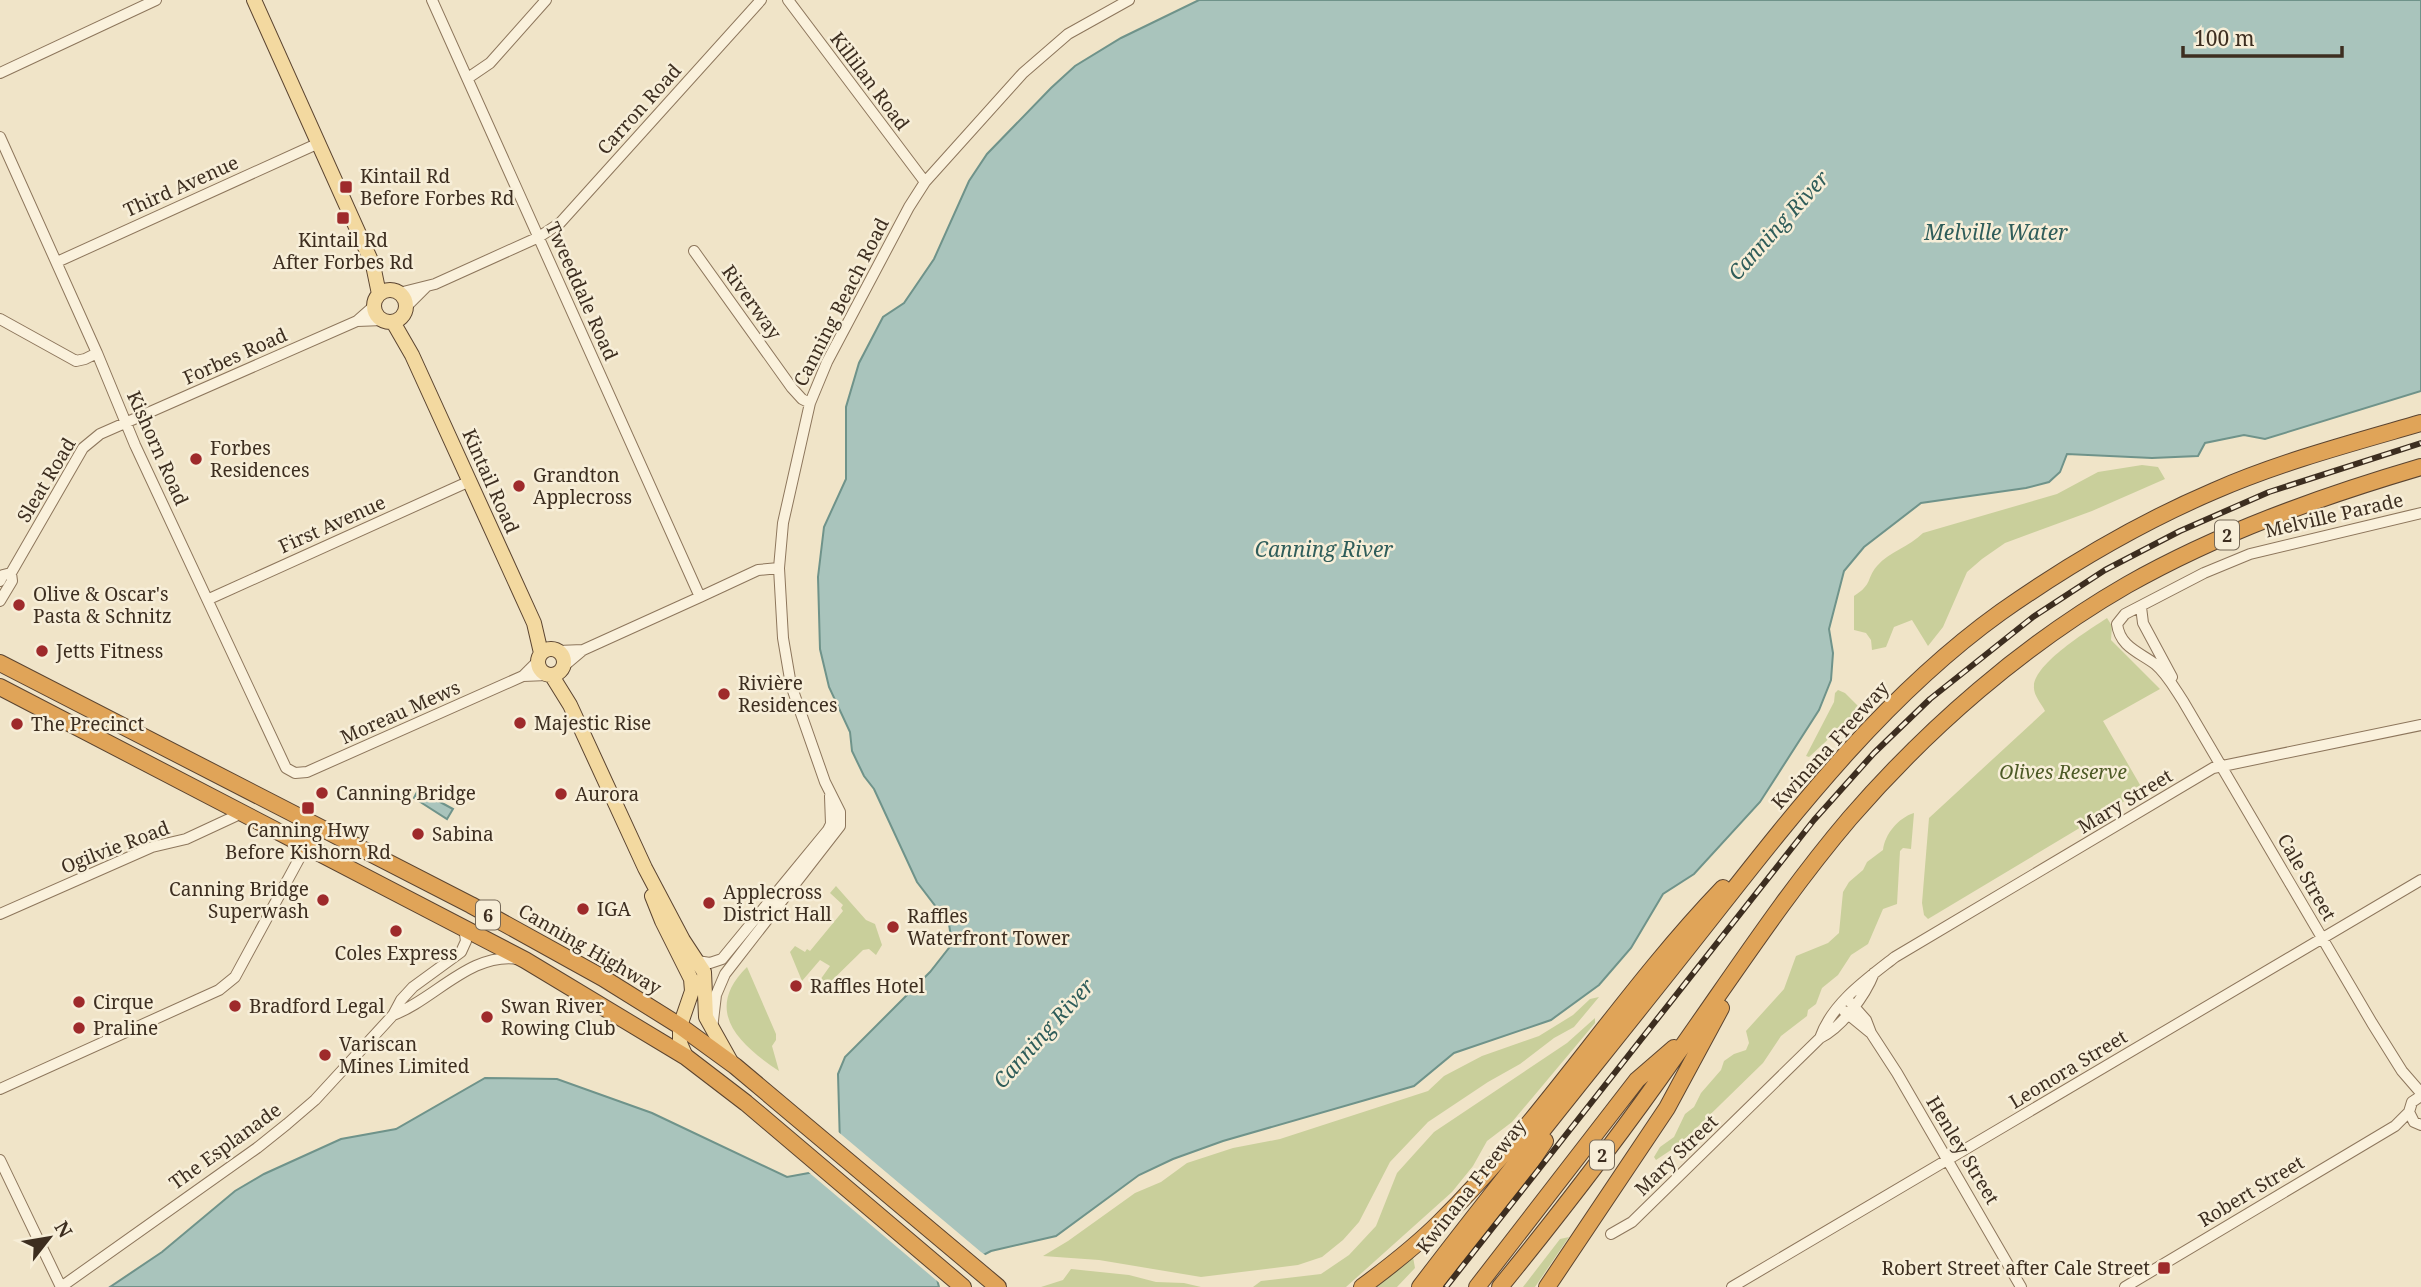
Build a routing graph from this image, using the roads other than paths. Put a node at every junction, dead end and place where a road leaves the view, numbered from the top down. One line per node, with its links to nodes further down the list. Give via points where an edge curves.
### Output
1 (156, 0): 8 (street)
2 (254, 0): 11 (main road, Kintail Road)
3 (432, 0): 9 (street, Tweeddale Road)
4 (546, 0): 9 (street, via 490,63)
5 (761, 0): 13 (street, Carron Road, via 560,223)
6 (788, 0): 12 (street, Killilan Road)
7 (1129, 0): 12 (street, Canning Beach Road, via 1068,34 1023,73)
8 (0, 72)
9 (468, 78): 13 (street, Tweeddale Road)
10 (0, 137): 15 (street, Kishorn Road)
11 (319, 143): 15 (street, Third Avenue); 16 (main road, Kintail Road)
12 (925, 182): 22 (street, Canning Beach Road, via 827,362)
13 (539, 237): 18 (street, Forbes Road, via 426,287); 31 (street, Tweeddale Road)
14 (694, 251): 22 (street, Riverway, via 792,388)
15 (57, 262): 21 (street, Kishorn Road)
16 (373, 265): 17 (main road, Kintail Road); 18 (main road, Kintail Road)
17 (377, 300): 18 (main road, via 387,290); 18 (main road, via 376,314); 20 (street, Forbes Road)
18 (397, 308): 20 (street, Forbes Road); 26 (main road, Kintail Road, via 412,355)
19 (0, 319): 21 (street, via 76,360)
20 (357, 321): 23 (street, Forbes Road)
21 (97, 353): 23 (street, Kishorn Road)
22 (810, 403): 28 (street, Canning Beach Road, via 783,523)
23 (127, 423): 29 (street, Sleat Road, via 100,434 83,448); 32 (street, Kishorn Road)
24 (2421, 423): 46 (highway, Kwinana Freeway / 2, via 2216,490 2072,565 2000,613 1932,668 1886,711)
25 (2421, 467): 54 (highway, 2, via 2231,533 2126,586 2048,636 1984,686 1893,771 1826,847)
26 (470, 481): 32 (street, First Avenue); 36 (main road, Kintail Road)
27 (2421, 513): 34 (street, Melville Parade, via 2250,554)
28 (779, 568): 31 (street, via 758,570); 45 (street, Canning Beach Road, via 791,685)
29 (10, 573): 30 (street, Sleat Road); 33 (street, Sleat Road, via 12,581)
30 (0, 581)
31 (700, 597): 35 (street)
32 (209, 599): 44 (street, Kishorn Road)
33 (0, 601)
34 (2141, 607): 41 (street, Cale Street, via 2143,623); 41 (street, Cale Street, via 2125,614 2117,624 2119,634 2156,665)
35 (583, 650): 36 (street); 38 (street)
36 (548, 653): 38 (main road, via 564,657); 38 (main road, via 540,670); 39 (street, Moreau Mews)
37 (0, 663): 59 (highway, Canning Highway / 6, via 471,905)
38 (556, 672): 39 (street, Moreau Mews); 49 (main road)
39 (523, 676): 44 (street, Moreau Mews, via 307,772)
40 (0, 687): 47 (highway, 6)
41 (2183, 701): 43 (street, Cale Street)
42 (2421, 724): 43 (street, Mary Street)
43 (2223, 767): 53 (street, Cale Street); 57 (street, Mary Street, via 2213,768 1916,944 1874,973 1869,987)
44 (290, 771)
45 (830, 793): 56 (street, Canning Beach Road, via 831,824 822,837 722,959); 61 (street, Canning Beach Road, via 840,812 840,826 725,974 716,995)
46 (1807, 800): 62 (highway, Kwinana Freeway / 2); 75 (highway, via 1685,928 1461,1201)
47 (242, 813): 48 (highway, 6); 51 (street, Ogilvie Road)
48 (306, 846): 52 (highway, 6); 65 (street, via 228,984)
49 (645, 868): 56 (main road); 59 (main road, via 662,921 691,979)
50 (2421, 880): 53 (street, Leonora Street)
51 (0, 914)
52 (464, 927): 55 (highway, 6); 58 (street, The Esplanade, via 466,941 461,952 413,987)
53 (2323, 939): 66 (street, Cale Street); 69 (street, Leonora Street)
54 (1752, 950): 60 (highway, 2); 80 (highway, via 1667,1108)
55 (525, 960): 58 (street, The Esplanade, via 503,958 480,965); 63 (highway, 6)
56 (697, 961): 61 (main road, via 705,977 705,1010)
57 (1847, 1007): 69 (street, Henley Street, via 1870,1026); 71 (street, Mary Street, via 1830,1033 1632,1222)
58 (393, 1015): 73 (street, The Esplanade, via 287,1124)
59 (680, 1026): 63 (main road); 64 (highway, Canning Highway / 6)
60 (1696, 1027): 78 (highway, via 1637,1080); 79 (highway, 2)
61 (712, 1029): 64 (main road)
62 (1606, 1049): 76 (highway, Kwinana Freeway / 2); 77 (highway, via 1521,1177)
63 (686, 1057): 74 (highway, 6, via 806,1152)
64 (734, 1066): 72 (highway, Canning Highway / 6)
65 (0, 1089)
66 (2416, 1101): 67 (street, Cale Street, via 2410,1117); 68 (street, Robert Street)
67 (2419, 1125): 68 (street, Robert Street)
68 (2395, 1126): 83 (street, Robert Street)
69 (1948, 1160): 81 (street, Leonora Street); 82 (street, Henley Street)
70 (1, 1166): 73 (street)
71 (1611, 1234)
72 (998, 1285)
73 (61, 1287)
74 (963, 1287)
75 (1362, 1287)
76 (1420, 1287)
77 (1435, 1287)
78 (1477, 1287)
79 (1500, 1287)
80 (1547, 1287)
81 (1732, 1287)
82 (2021, 1287)
83 (2124, 1287)

